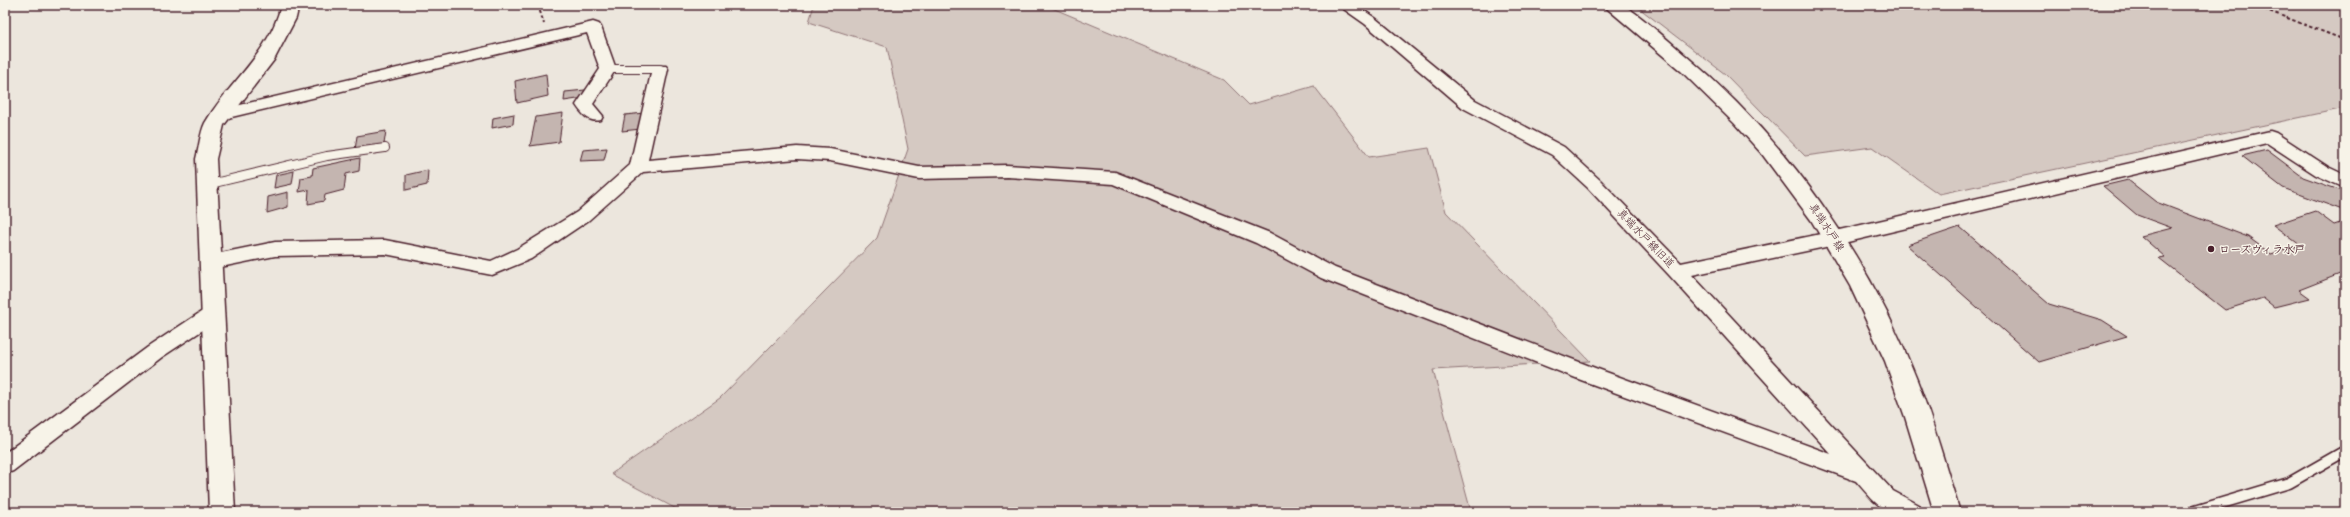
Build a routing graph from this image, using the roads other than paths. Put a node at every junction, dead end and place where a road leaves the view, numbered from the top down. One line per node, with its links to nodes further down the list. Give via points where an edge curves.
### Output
1 (290, 5): 6 (street, via 287,18 265,60)
2 (1346, 5): 14 (street, 真端水戸線旧道, via 1370,20 1469,104 1558,151 1594,184)
3 (1612, 5): 12 (street, 真端水戸線, via 1684,62 1747,124 1778,160)
4 (608, 69): 5 (lane); 6 (street, via 594,27); 7 (street, via 584,105)
5 (660, 69): 9 (street)
6 (219, 115): 11 (street, via 208,140)
7 (595, 116)
8 (385, 148): 11 (lane, via 327,156)
9 (638, 167): 13 (street, via 583,216 524,254 492,268 385,248 275,249); 18 (street, via 797,153 830,155 919,173 1007,171 1115,178 1263,238 1328,274 1588,374)
10 (2345, 182): 12 (street, via 2322,171 2270,137)
11 (206, 185): 13 (street)
12 (1835, 238): 14 (street); 19 (street, 真端水戸線, via 1879,318 1918,417)
13 (211, 262): 15 (street)
14 (1677, 271): 18 (street, 真端水戸線旧道)
15 (214, 313): 17 (street, via 155,352); 20 (street)
16 (2345, 451): 22 (lane, via 2289,483)
17 (5, 464)
18 (1864, 475): 21 (street, 真端水戸線旧道, via 1885,498)
19 (1950, 510)
20 (222, 512)
21 (1911, 512)
22 (2192, 512)

